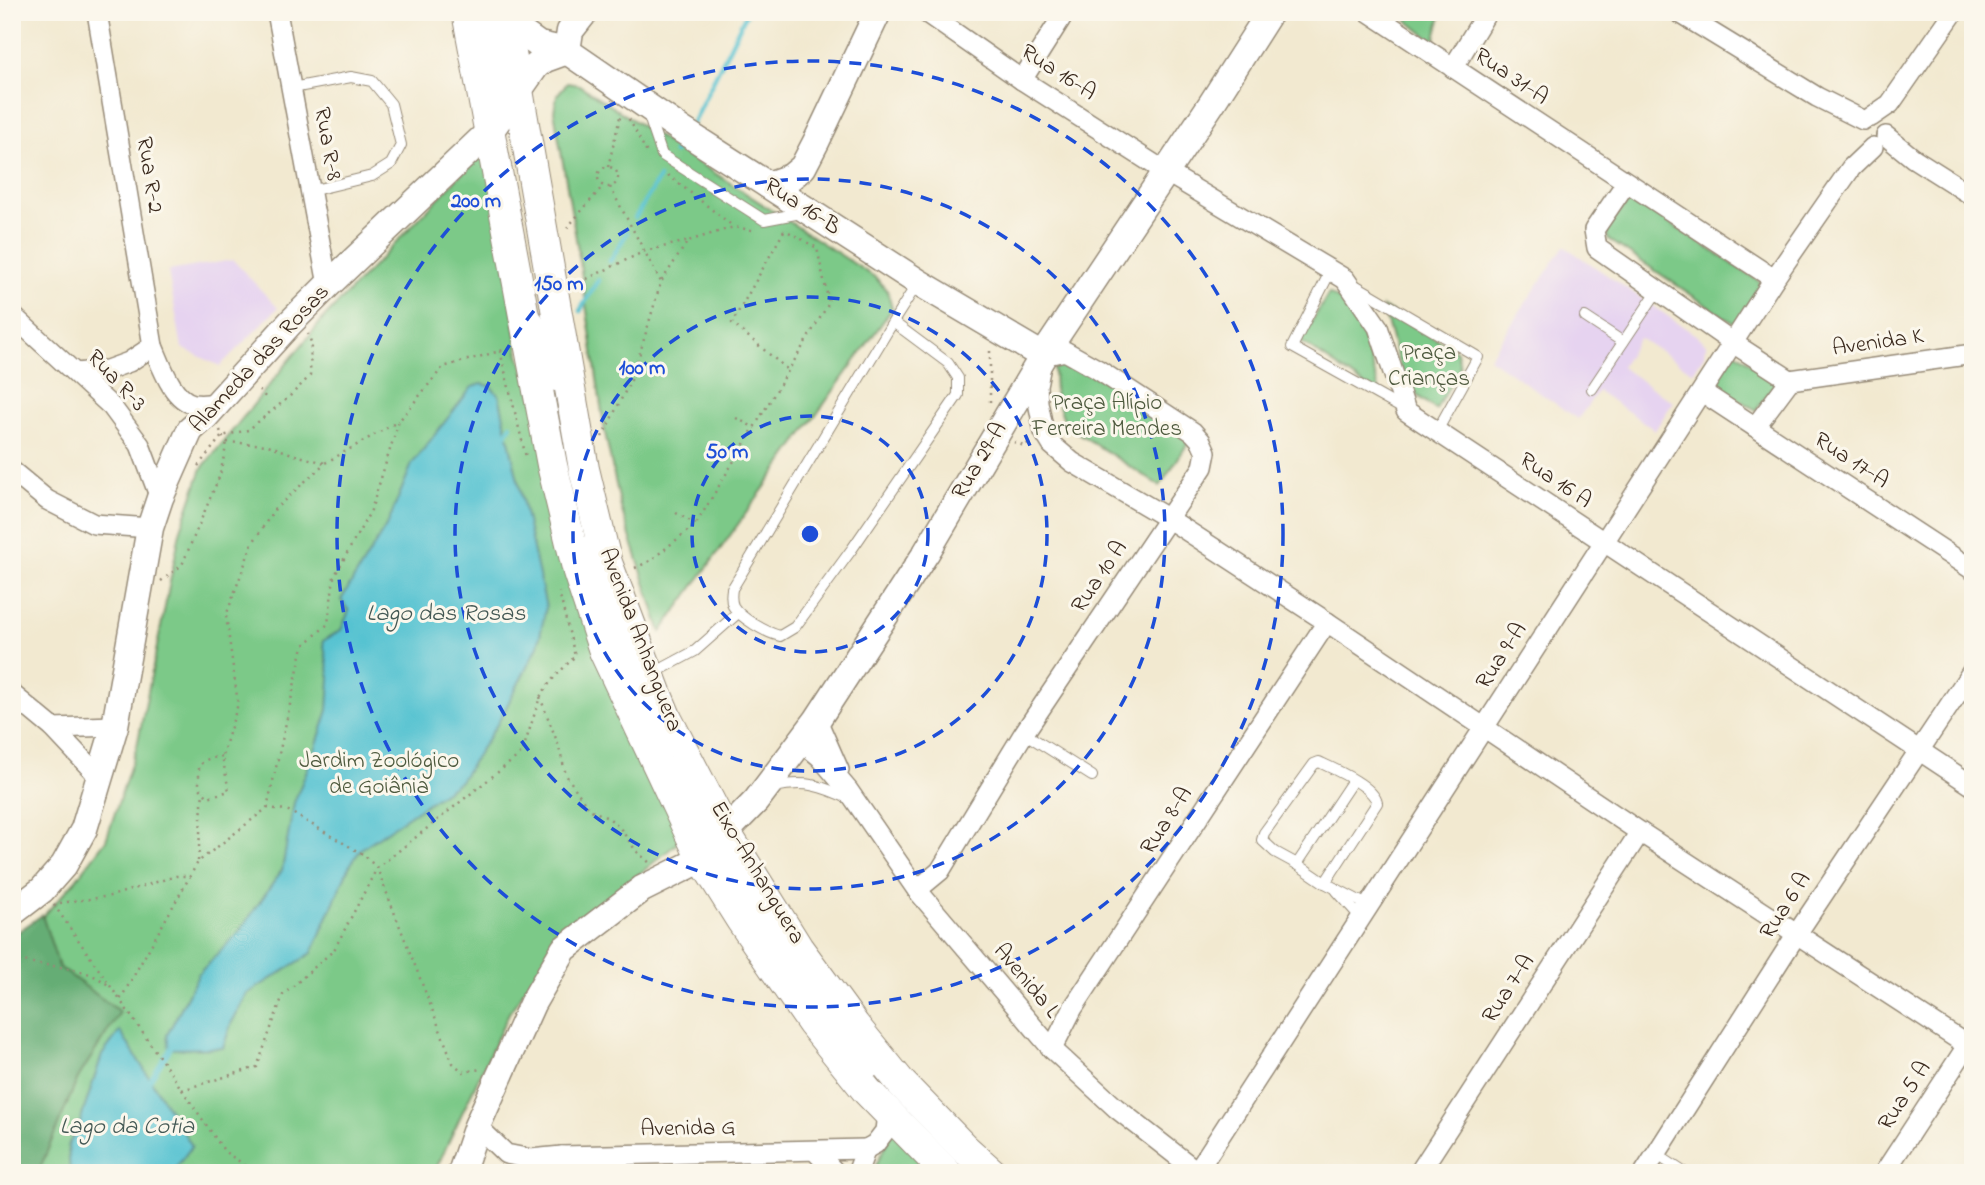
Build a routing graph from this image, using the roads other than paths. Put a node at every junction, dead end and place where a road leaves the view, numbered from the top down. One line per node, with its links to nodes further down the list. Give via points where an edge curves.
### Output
1 (97, 12): 40 (street, Rua R-2)
2 (277, 12): 17 (street, Rua R-8)
3 (467, 12): 19 (main road, Avenida Anhanguera)
4 (585, 12): 14 (street, via 570,31)
5 (878, 12): 25 (street, via 803,167)
6 (925, 12): 16 (street, Rua 16-A)
7 (1065, 12): 16 (street)
8 (1270, 12): 23 (street, Rua 29-A)
9 (1369, 12): 15 (street, Rua 31-A)
10 (1487, 12): 15 (street)
11 (1954, 12): 20 (street)
12 (498, 15): 14 (street, Rua 16-B, via 539,45); 19 (main road, Avenida Anhanguera)
13 (1691, 15): 20 (street)
14 (567, 51): 18 (street, Rua 16-B); 19 (street, via 536,66)
15 (1453, 68): 24 (street, Rua 31-A)
16 (1022, 80): 23 (street, Rua 16-A)
17 (292, 88): 26 (street, Rua R-8); 26 (lane, via 351,77 372,81 391,104 401,145 391,164 372,176)
18 (634, 106): 25 (street, Rua 16-B); 28 (lane, via 662,155 764,220)
19 (505, 118): 32 (street, Alameda das Rosas); 39 (main road, Avenida Anhanguera); 62 (main road, Avenida Anhanguera, via 553,295 584,469 606,560)
20 (1873, 134): 27 (street); 30 (street, Rua 9-A)
21 (517, 145): 39 (lane, via 544,297)
22 (506, 160): 39 (lane, via 530,300)
23 (1166, 172): 29 (street); 42 (street, Rua 29-A)
24 (1626, 183): 30 (street, Rua 31-A); 33 (street, via 1594,230 1597,248)
25 (768, 185): 28 (street, Rua 16-B)
26 (310, 191): 32 (street, Rua R-8)
27 (1973, 196)
28 (808, 211): 31 (street, Rua 16-B)
29 (1338, 275): 48 (street, via 1378,327); 48 (lane, via 1292,347); 51 (lane, via 1478,357)
30 (1774, 279): 38 (street, Rua 9-A)
31 (918, 282): 36 (lane); 42 (street, Rua 16-B)
32 (328, 285): 49 (street, Alameda das Rosas)
33 (1659, 290): 37 (lane); 38 (street)
34 (12, 315): 43 (street, Rua R-3)
35 (1585, 317): 37 (lane)
36 (893, 322): 59 (lane, via 732,589 731,603); 59 (lane, via 948,363 958,378 958,395 795,627 780,636 770,634)
37 (1623, 342): 45 (lane)
38 (1733, 343): 44 (street); 46 (street, Rua 9-A)
39 (525, 344): 47 (lane); 80 (main road, Avenida Anhanguera, via 575,559 604,651)
40 (153, 346): 43 (street, via 107,370); 49 (street, Rua R-2, via 178,395)
41 (1973, 354): 44 (street, Avenida K)
42 (1042, 356): 54 (street, via 1038,401 1052,446 1072,463); 54 (street, Rua 10 A, via 1065,351 1201,441 1206,452 1203,467); 65 (street, Rua 29-A, via 926,553)
43 (76, 373): 53 (street, Rua R-3, via 112,407 140,445)
44 (1790, 380): 50 (street)
45 (1592, 389)
46 (1702, 392): 50 (street, Rua 17-A); 57 (street, Rua 9-A)
47 (557, 398)
48 (1406, 411): 51 (street, Rua 16 A)
49 (217, 412): 53 (street, Alameda das Rosas, via 190,430)
50 (1755, 427): 58 (street, Rua 17-A)
51 (1437, 431): 57 (street, Rua 16 A)
52 (12, 471): 55 (street, via 47,500 93,524)
53 (160, 498): 55 (street, Alameda das Rosas)
54 (1168, 519): 60 (street); 69 (street, Rua 10 A)
55 (150, 528): 66 (street, Alameda das Rosas)
56 (583, 534): 64 (lane, via 613,629)
57 (1604, 543): 68 (street, Rua 9-A); 71 (street, Rua 16 A)
58 (1973, 570)
59 (737, 612): 62 (lane, via 695,651)
60 (1327, 622): 68 (street); 88 (street, Rua 8-A, via 1073,1008)
61 (1973, 670): 71 (street, Rua 6 A)
62 (650, 676): 80 (main road, Avenida Anhanguera)
63 (12, 694): 67 (street)
64 (646, 705)
65 (817, 720): 70 (street, Rua 29-A); 78 (street, Avenida L)
66 (116, 726): 67 (street); 74 (street, Alameda das Rosas)
67 (53, 728): 74 (street)
68 (1485, 728): 79 (street); 84 (street, Rua 9-A)
69 (1024, 733): 73 (lane); 83 (street, Rua 10 A, via 940,871)
70 (801, 741): 77 (street, Rua 29-A); 78 (street, Avenida L)
71 (1917, 751): 76 (street, Rua 16 A); 86 (street, Rua 6 A)
72 (668, 752): 80 (lane, Eixo-Anhanguera)
73 (1092, 776)
74 (100, 778): 85 (street, Alameda das Rosas, via 84,829 64,865)
75 (1353, 780): 81 (lane); 81 (lane, via 1319,762 1314,764 1264,833 1262,840); 82 (lane, via 1373,793 1377,803)
76 (1973, 786)
77 (764, 790): 78 (lane, via 807,783); 80 (street, Rua 29-A)
78 (853, 796): 83 (street, Avenida L)
79 (1640, 832): 86 (street); 102 (street, Rua 7-A)
80 (713, 845): 89 (lane, Eixo-Anhanguera, via 790,965); 90 (main road, Avenida Anhanguera, via 747,929 804,1012); 91 (street, via 690,864 642,889 564,950 532,1004); 101 (main road, Avenida Anhanguera, via 902,1084)
81 (1297, 864): 82 (lane)
82 (1329, 885): 84 (lane)
83 (917, 890): 88 (street, Avenida L)
84 (1365, 912): 96 (street, Rua 9-A)
85 (12, 913)
86 (1796, 935): 87 (street); 94 (street, Rua 6 A)
87 (1970, 1047): 105 (street, Rua 5 A)
88 (1052, 1049): 96 (street, Avenida L, via 1116,1108)
89 (883, 1083)
90 (891, 1123): 92 (street); 100 (main road, Avenida Anhanguera)
91 (477, 1126): 95 (street, Avenida G, via 506,1154); 97 (street)
92 (866, 1149): 93 (street, Avenida G); 99 (street)
93 (815, 1151): 95 (street, Avenida G); 98 (street)
94 (1656, 1154): 103 (street, Rua 6 A); 104 (lane)
95 (559, 1164)
96 (1197, 1172)
97 (461, 1173)
98 (836, 1173)
99 (857, 1173)
100 (947, 1173)
101 (992, 1173)
102 (1419, 1173)
103 (1644, 1173)
104 (1685, 1173)
105 (1884, 1173)

